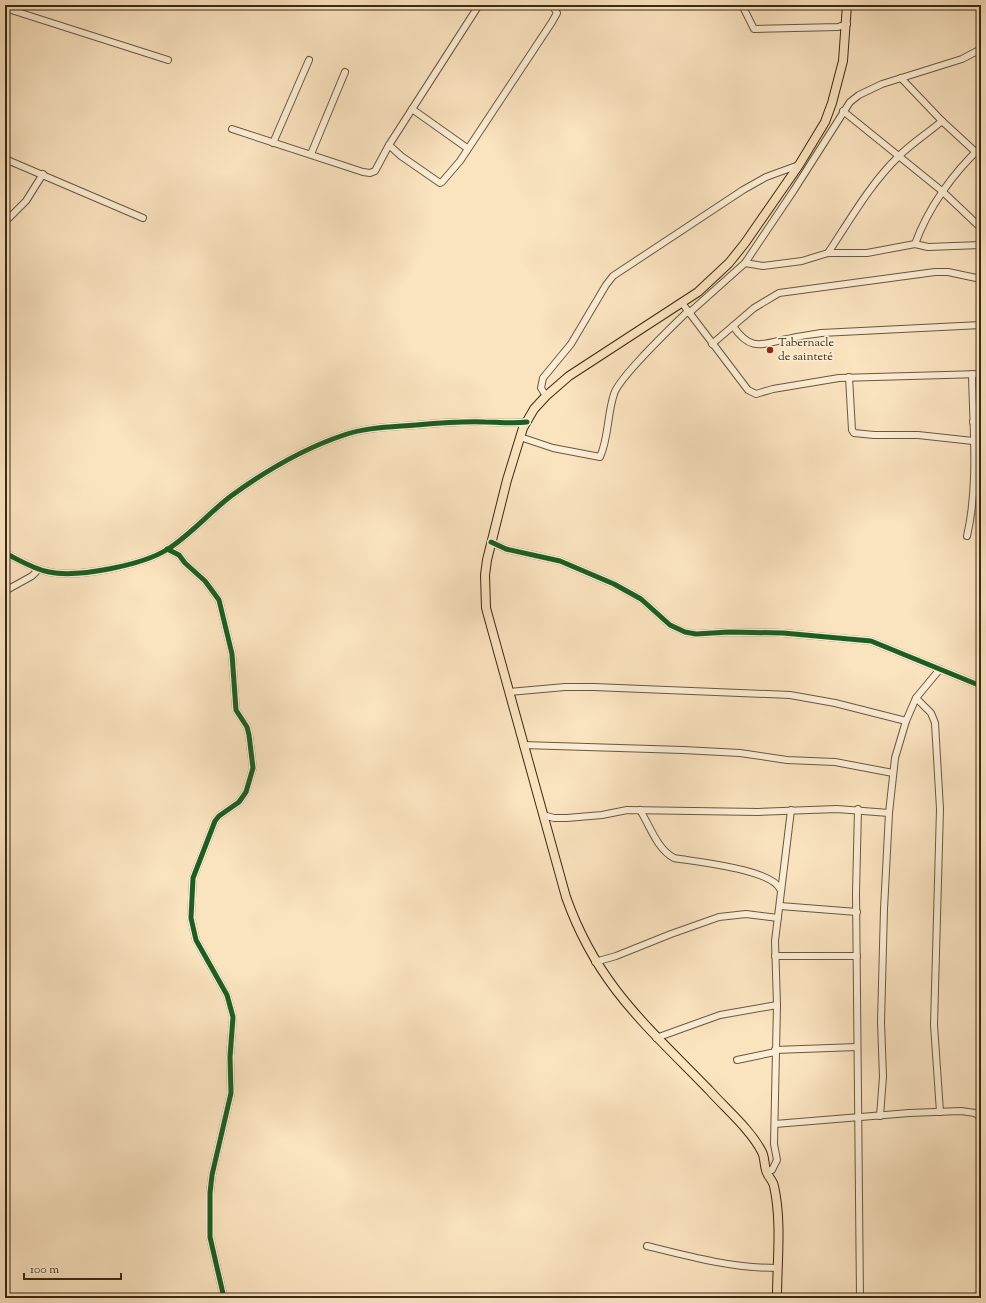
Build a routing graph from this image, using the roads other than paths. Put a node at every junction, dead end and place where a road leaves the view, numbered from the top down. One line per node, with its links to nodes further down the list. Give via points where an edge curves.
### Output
1 (479, 5): 12 (street)
2 (552, 5): 19 (street, via 557,13 552,22)
3 (742, 5): 6 (street, via 754,29 838,27)
4 (847, 5): 6 (main road)
5 (5, 8): 8 (street)
6 (847, 24): 25 (main road, via 844,61 832,103 825,122)
7 (981, 49): 11 (street, via 969,56)
8 (168, 60)
9 (308, 60): 16 (street)
10 (345, 72): 21 (street)
11 (901, 78): 13 (street, via 859,95); 14 (street)
12 (412, 109): 17 (street); 19 (street)
13 (843, 111): 22 (street); 28 (street)
14 (942, 121): 20 (street); 22 (street)
15 (232, 129): 16 (street)
16 (273, 143): 21 (street)
17 (389, 145): 19 (street, via 440,183 453,170); 21 (street, via 375,171 370,173)
18 (981, 147): 20 (street)
19 (467, 148)
20 (975, 152): 23 (street); 29 (street)
21 (311, 154)
22 (899, 156): 29 (street); 35 (street, via 864,199)
23 (981, 158)
24 (5, 159): 26 (street)
25 (799, 165): 27 (main road); 46 (street, via 760,180 613,276 571,344 543,378 542,388)
26 (43, 174): 30 (street); 31 (street, via 26,201)
27 (786, 184): 28 (street); 38 (main road, via 729,263)
28 (794, 190): 36 (street)
29 (942, 191): 32 (street); 33 (street)
30 (143, 218)
31 (5, 222)
32 (981, 228)
33 (915, 244): 34 (street, via 928,247); 35 (street, via 867,253)
34 (981, 245)
35 (828, 253): 36 (street, via 802,261 763,266)
36 (745, 263): 39 (street)
37 (981, 279): 41 (street, via 935,272 779,293 754,308)
38 (682, 303): 39 (street); 46 (main road, via 570,376)
39 (688, 312): 42 (street); 50 (street, via 616,388 606,441 600,456 553,448)
40 (981, 325): 41 (street, via 821,333 761,346 742,338)
41 (733, 326): 42 (street)
42 (712, 344): 45 (street, via 748,390 756,394)
43 (972, 374): 44 (street); 45 (street); 49 (street)
44 (981, 374)
45 (849, 377): 51 (street, via 854,433 918,435)
46 (546, 396): 48 (main road, via 534,409)
47 (981, 421): 49 (street)
48 (527, 422): 50 (main road); 55 (street, via 431,424 361,430 344,435 257,478 231,496)
49 (973, 422): 51 (street)
50 (520, 437): 56 (main road)
51 (973, 441): 53 (street)
52 (981, 465): 53 (street)
53 (974, 466): 54 (street)
54 (967, 536)
55 (178, 541): 57 (street); 59 (street)
56 (491, 542): 62 (street, via 506,549 556,559 614,584 641,599 670,625 685,632 783,633 871,641); 64 (main road, via 485,575 486,608)
57 (167, 549): 59 (street); 60 (street, via 151,558 123,566 69,574)
58 (5, 552): 60 (street)
59 (179, 555): 94 (street, via 220,600 232,654 236,710 247,728 253,768 244,797 215,821 193,878 193,932 227,995 233,1017 231,1093 210,1193 210,1237)
60 (38, 570): 61 (street, via 36,574)
61 (5, 591)
62 (940, 669): 63 (street); 65 (street)
63 (981, 686)
64 (509, 692): 66 (street, via 594,687 790,695); 67 (main road)
65 (916, 698): 66 (street); 86 (street, via 932,713 935,723 940,809 934,1025)
66 (906, 720): 68 (street)
67 (523, 745): 68 (street, via 740,753 787,760 835,762); 73 (main road)
68 (893, 773): 72 (street)
69 (858, 809): 71 (street); 72 (street); 76 (street)
70 (640, 810): 71 (street); 73 (street, via 567,818); 74 (street, via 652,832 674,858 715,863 743,870 772,881)
71 (791, 810): 74 (street)
72 (889, 813): 87 (street, via 881,1003 883,1077)
73 (543, 815): 80 (main road, via 568,904)
74 (780, 889): 75 (street)
75 (780, 906): 76 (street); 77 (street)
76 (857, 912): 79 (street)
77 (778, 918): 78 (street); 80 (street, via 746,914 719,917)
78 (775, 956): 79 (street); 81 (street)
79 (857, 956): 83 (street)
80 (595, 962): 82 (main road, via 619,996)
81 (777, 1005): 82 (street, via 720,1016); 84 (street)
82 (656, 1038): 91 (main road, via 746,1130 763,1153)
83 (857, 1047): 84 (street); 88 (street)
84 (776, 1050): 85 (street); 90 (street)
85 (737, 1060)
86 (940, 1112): 87 (street); 89 (street, via 972,1112)
87 (880, 1116): 88 (street)
88 (858, 1118): 90 (street); 96 (street)
89 (981, 1118)
90 (775, 1124): 91 (street, via 774,1144 777,1160 772,1170)
91 (766, 1171): 93 (main road, via 774,1184 778,1206)
92 (647, 1246): 93 (street, via 708,1262 750,1268)
93 (777, 1268): 95 (main road)
94 (224, 1298)
95 (777, 1298)
96 (860, 1298)

